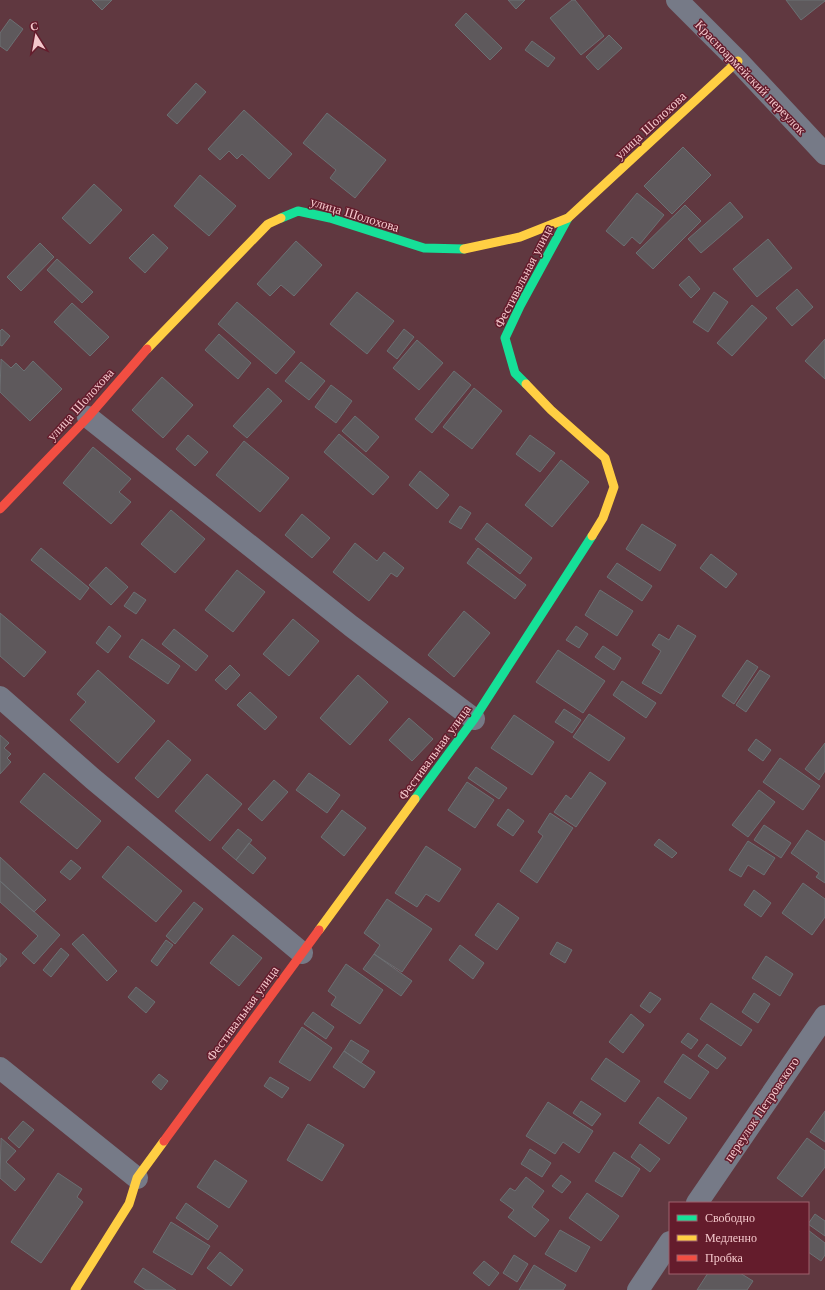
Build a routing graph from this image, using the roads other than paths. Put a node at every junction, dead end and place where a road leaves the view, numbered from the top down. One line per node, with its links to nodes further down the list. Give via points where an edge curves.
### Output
1 (677, 0): 2 (street, Красноармейский переулок)
2 (738, 61): 3 (street, Красноармейский переулок); 4 (street, улица Шолохова)
3 (825, 154)
4 (568, 218): 5 (street, улица Шолохова, via 520,237 466,248 424,248 330,218 298,211 268,224 142,354); 8 (street, Фестивальная улица, via 505,338 515,373 551,410 605,458 614,487 602,518)
5 (88, 418): 6 (street, улица Шолохова); 8 (street, via 351,626)
6 (0, 509)
7 (0, 697): 9 (street, via 93,779)
8 (474, 719): 9 (street, Фестивальная улица)
9 (302, 953): 12 (street, Фестивальная улица)
10 (825, 1016): 13 (street, переулок Петровского)
11 (0, 1068): 12 (street)
12 (137, 1178): 15 (street, Фестивальная улица, via 129,1204)
13 (698, 1202)
14 (669, 1244): 16 (street)
15 (75, 1290)
16 (638, 1290)

